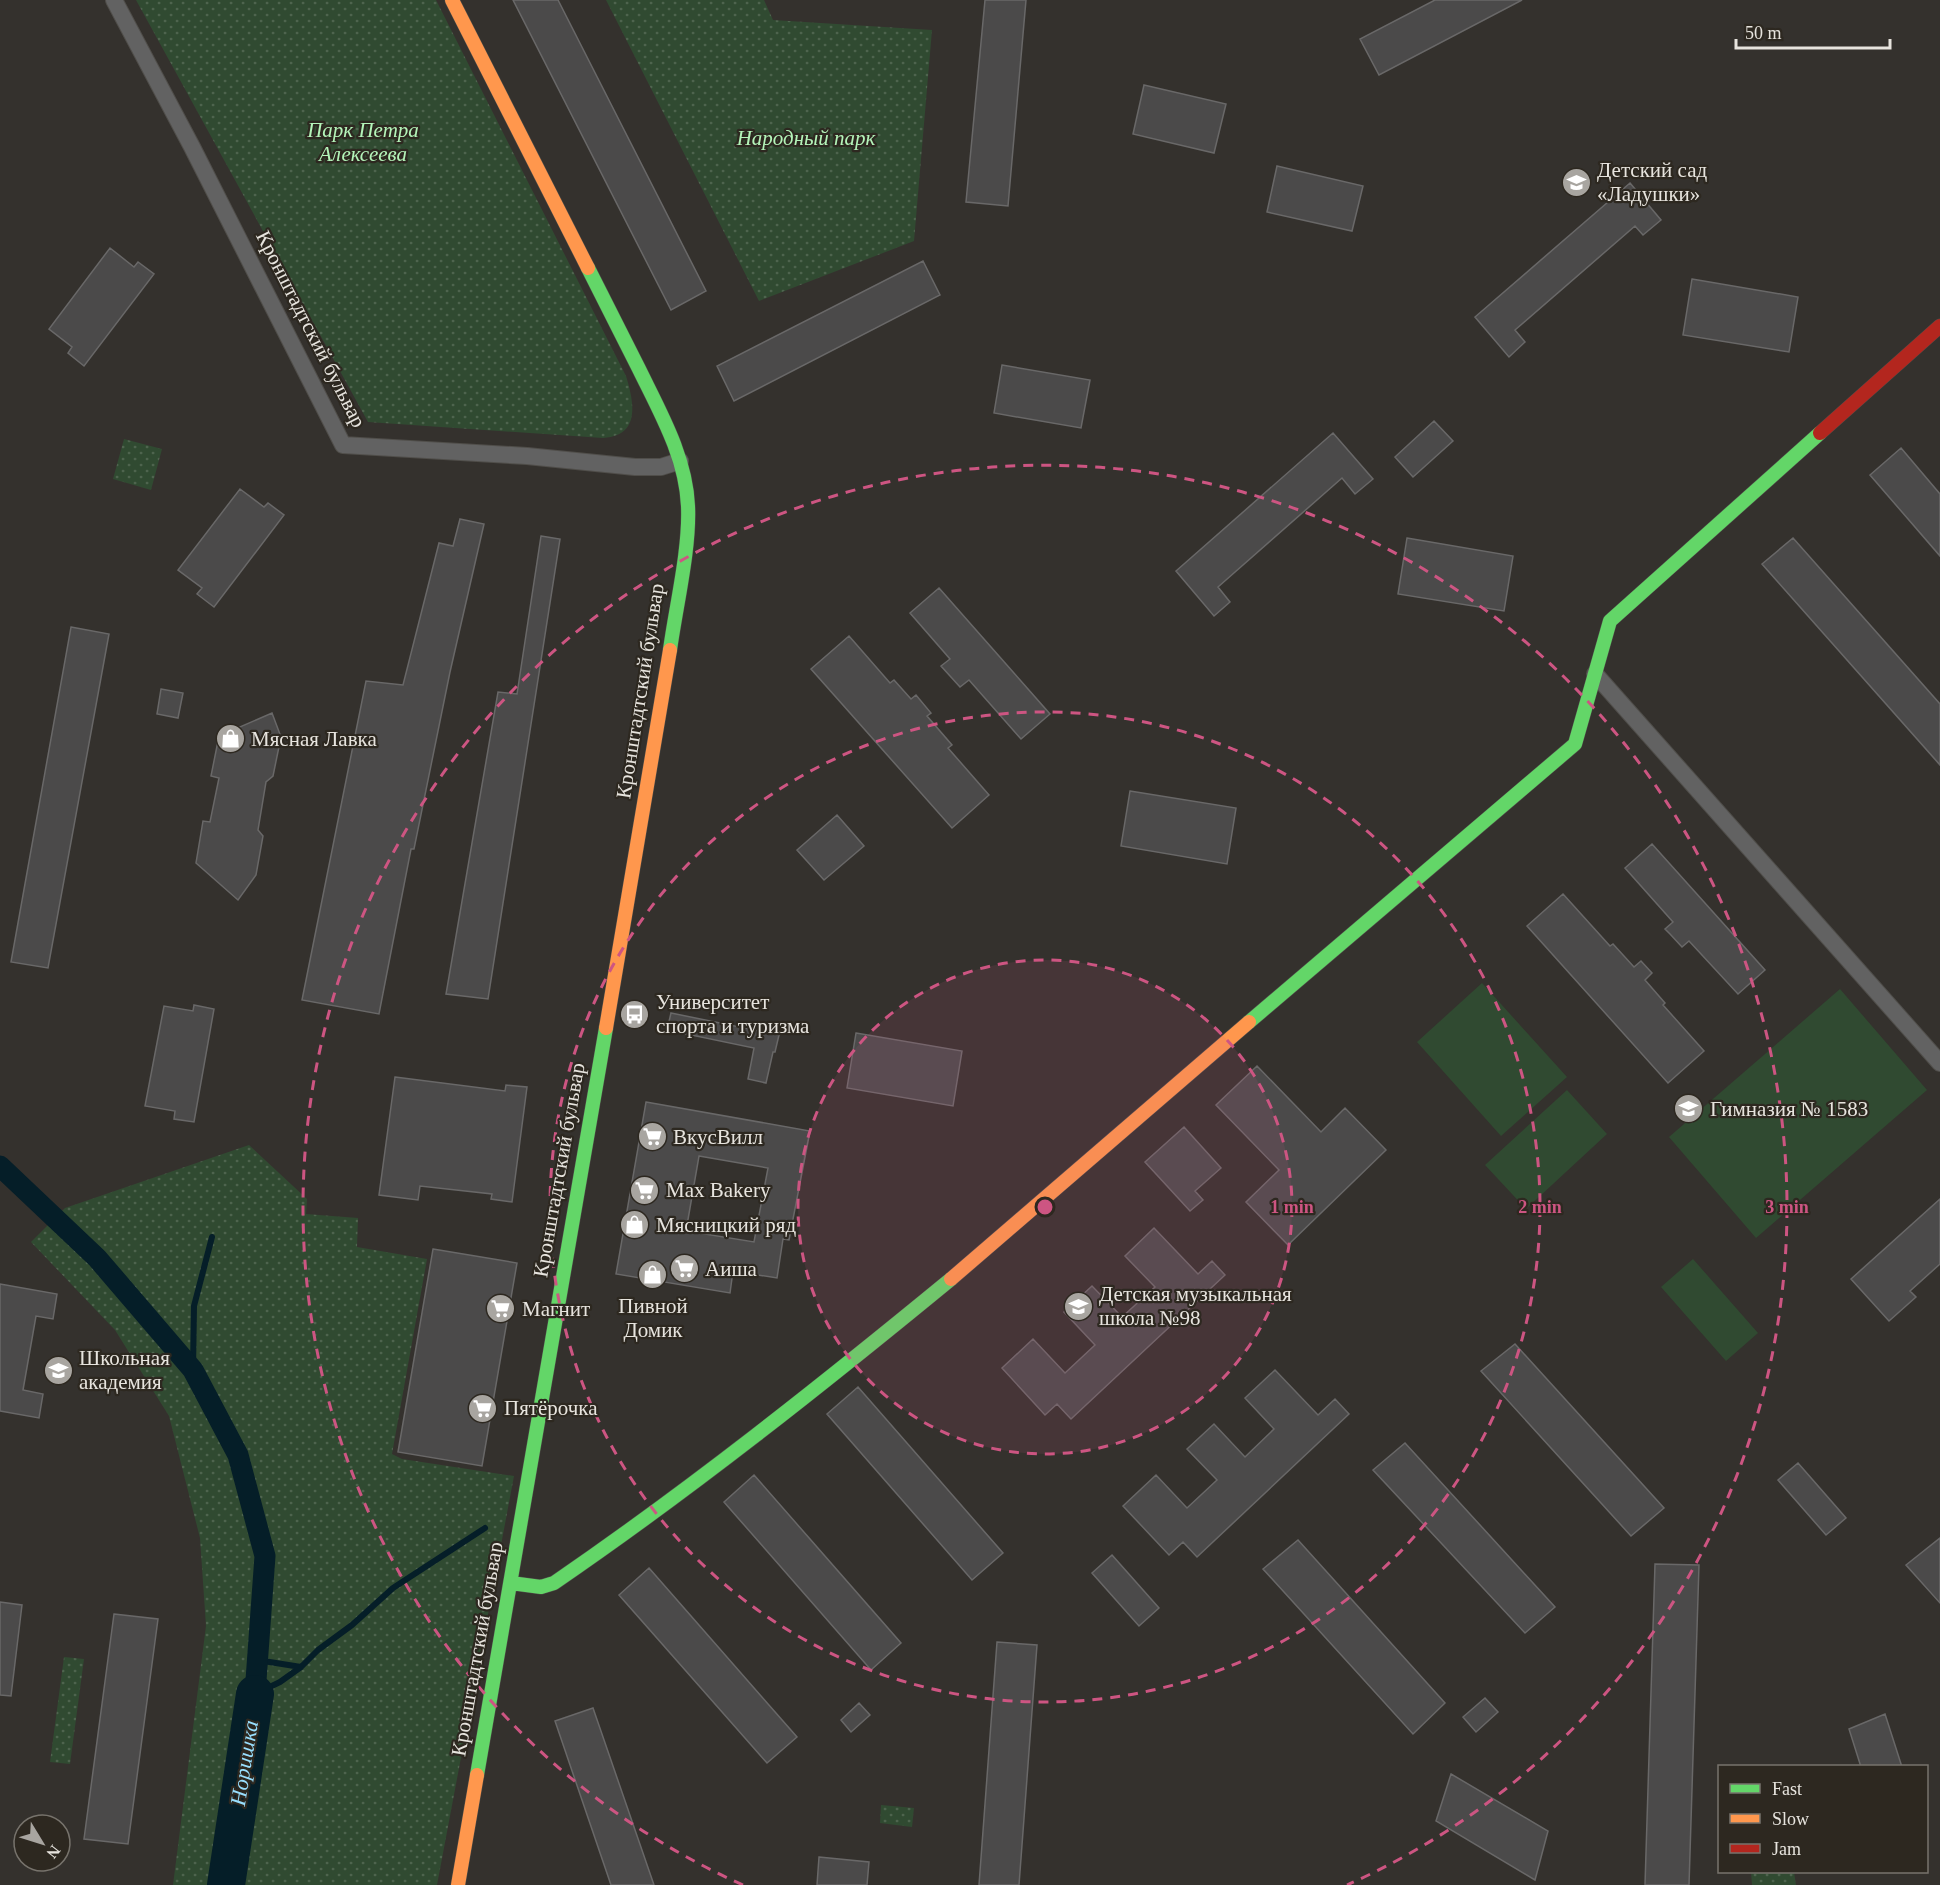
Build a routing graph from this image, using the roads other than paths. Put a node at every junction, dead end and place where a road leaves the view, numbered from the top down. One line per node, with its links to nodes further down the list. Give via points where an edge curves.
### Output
1 (114, 0): 4 (street, Кронштадтский бульвар, via 343,445 636,467 661,467)
2 (452, 0): 4 (main road, Кронштадтский бульвар, via 630,348)
3 (1940, 326): 5 (main road, via 1610,621)
4 (680, 461): 7 (main road, Кронштадтский бульвар, via 686,488 687,535 665,686)
5 (1595, 674): 6 (street); 7 (main road, via 1575,744 973,1261 632,1530 554,1583 541,1587)
6 (1940, 1063)
7 (511, 1583): 8 (main road, Кронштадтский бульвар)
8 (458, 1885)

